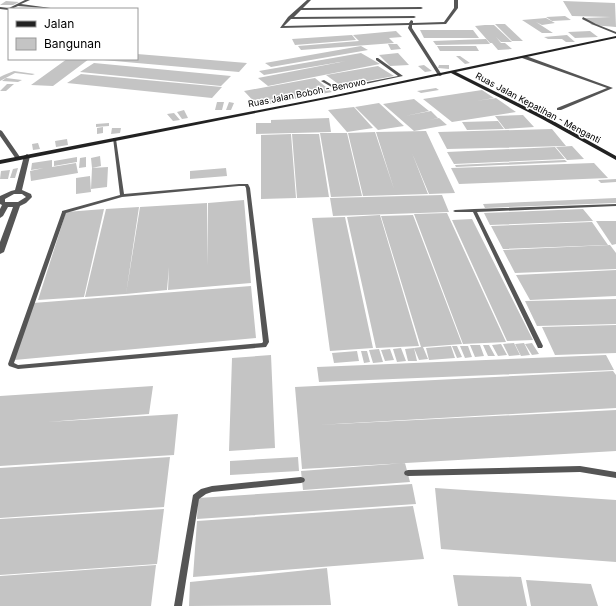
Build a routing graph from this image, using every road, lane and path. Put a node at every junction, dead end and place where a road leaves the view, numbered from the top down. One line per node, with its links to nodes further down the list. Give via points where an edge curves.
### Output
1 (28, 0): 5 (street)
2 (309, 0): 9 (street)
3 (423, 0): 8 (street)
4 (456, 0): 13 (street, via 456,8 447,23)
5 (18, 5): 6 (street); 7 (street)
6 (11, 8)
7 (46, 8)
8 (421, 8): 9 (street, via 390,6); 10 (street)
9 (299, 9): 11 (street)
10 (414, 17): 11 (street); 13 (street)
11 (289, 18): 14 (street, via 281,27)
12 (583, 18): 16 (lane, via 591,25 604,27)
13 (409, 25): 14 (street); 21 (street)
14 (295, 28): 15 (street)
15 (291, 33)
16 (616, 33)
17 (616, 37): 18 (main road, Ruas Jalan Boboh - Benowo)
18 (524, 57): 20 (main road, Ruas Jalan Boboh - Benowo); 25 (street)
19 (377, 59): 22 (lane, via 400,76)
20 (453, 72): 21 (main road, Ruas Jalan Boboh - Benowo); 31 (main road, Ruas Jalan Kepatihan - Menganti)
21 (440, 75): 24 (main road, Ruas Jalan Boboh - Benowo)
22 (395, 78): 23 (lane, via 337,89); 24 (lane)
23 (323, 80)
24 (402, 83): 28 (main road, Ruas Jalan Boboh - Benowo)
25 (613, 87): 26 (street)
26 (559, 109)
27 (0, 132): 30 (street)
28 (114, 139): 29 (main road, Ruas Jalan Boboh - Benowo); 34 (lane)
29 (28, 156): 30 (main road, Ruas Jalan Boboh - Benowo); 33 (street)
30 (18, 158): 32 (main road, Ruas Jalan Boboh - Benowo)
31 (616, 158)
32 (0, 162)
33 (18, 192): 35 (street, via 27,193 29,197); 36 (street, via 2,198)
34 (122, 196): 34 (lane, via 246,185 266,342 264,345 26,366 11,364 63,213)
35 (18, 204): 36 (street); 41 (street)
36 (5, 205): 40 (street)
37 (616, 205): 38 (lane)
38 (474, 210): 39 (lane); 42 (lane)
39 (455, 211)
40 (0, 216)
41 (0, 252)
42 (540, 346)
43 (408, 473): 44 (lane, via 580,470)
44 (616, 475)
45 (301, 480): 46 (lane, via 212,489 196,497)
46 (178, 606)

